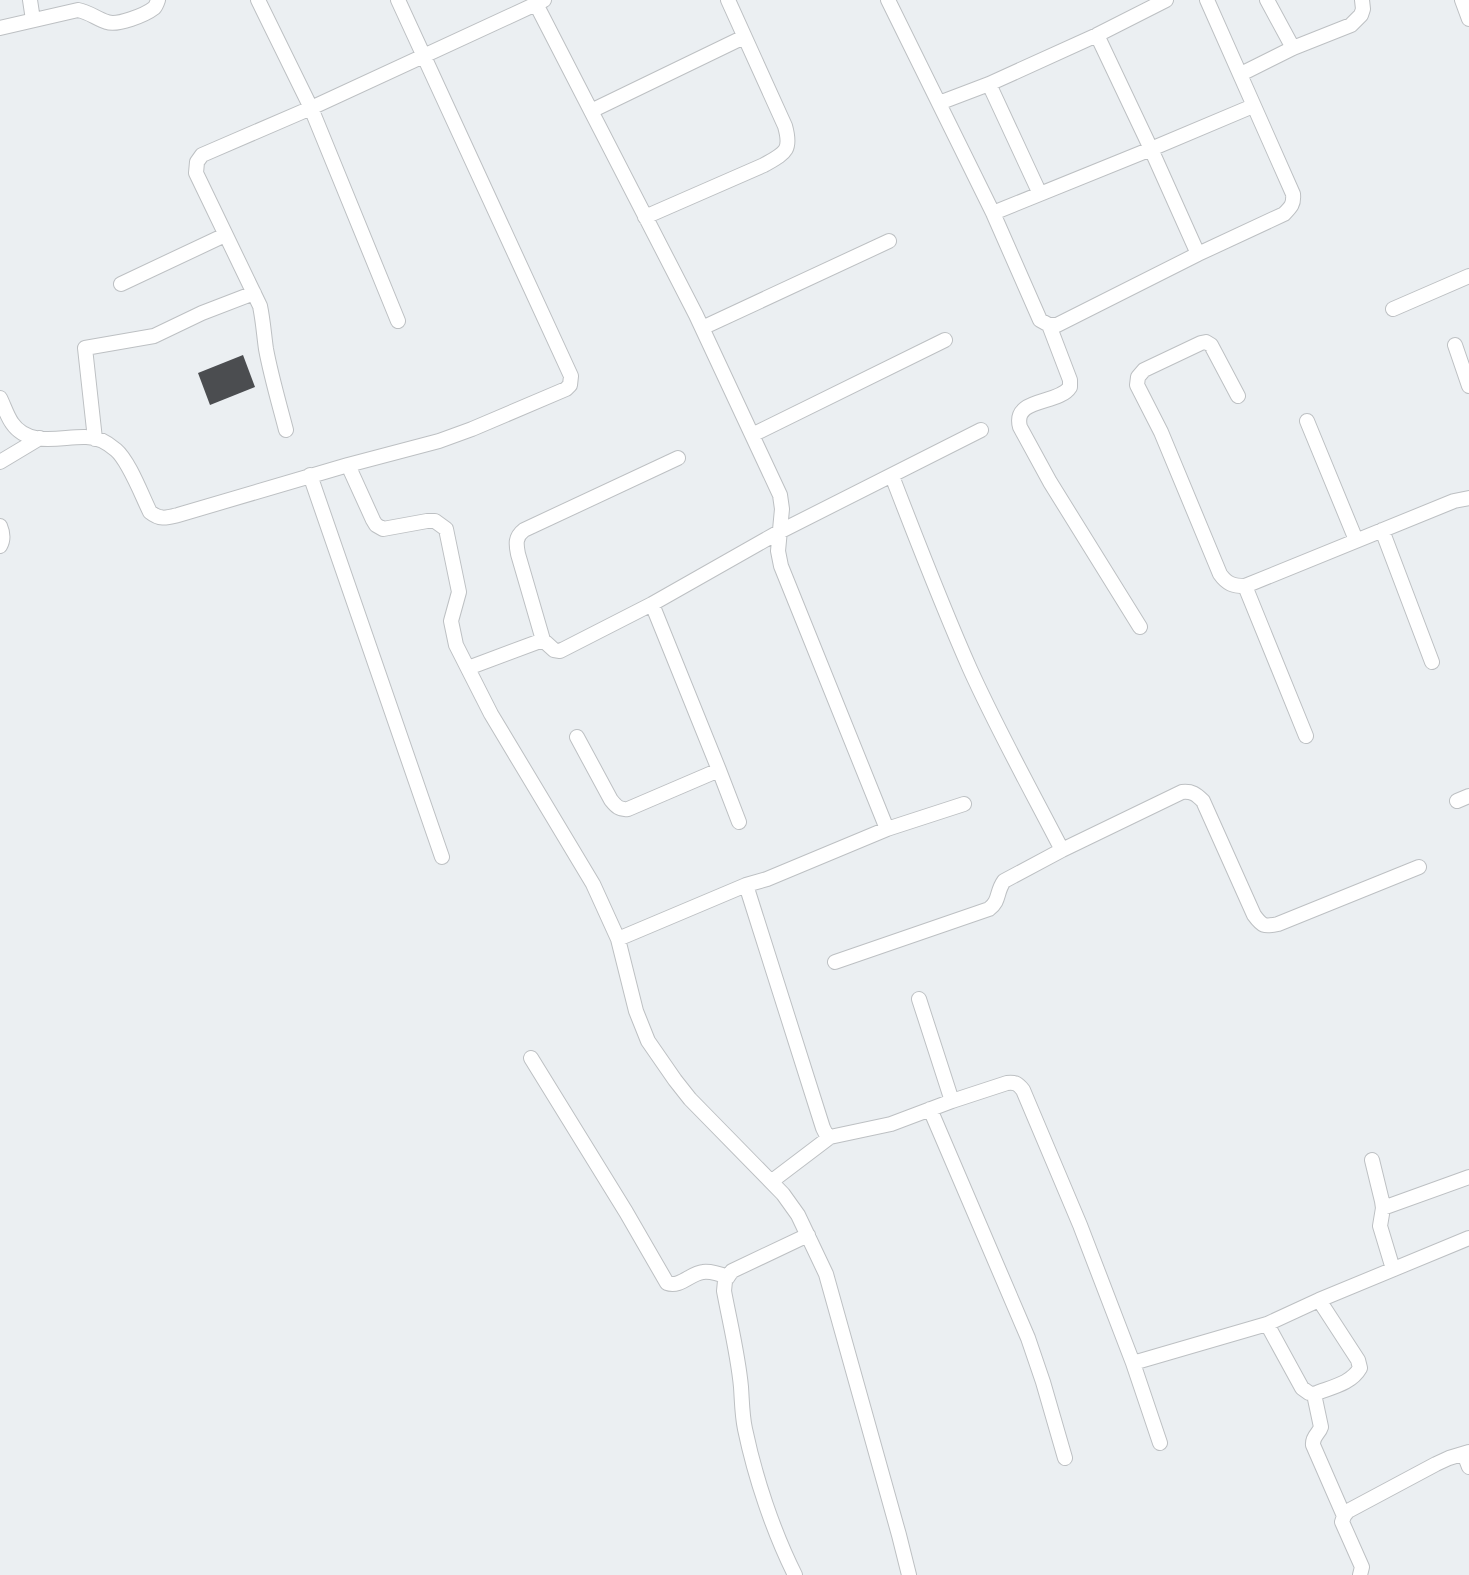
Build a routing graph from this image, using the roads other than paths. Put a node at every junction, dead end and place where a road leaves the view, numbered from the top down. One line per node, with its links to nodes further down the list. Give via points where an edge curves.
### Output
1 (30, 0): 14 (street)
2 (158, 0): 14 (street, via 156,5 144,14 113,23 78,10)
3 (258, 0): 24 (street)
4 (398, 0): 19 (street)
5 (728, 0): 17 (street)
6 (888, 0): 22 (street)
7 (1166, 0): 16 (street)
8 (1207, 0): 20 (street)
9 (1267, 0): 18 (street)
10 (1362, 0): 18 (street, via 1361,15 1351,25)
11 (1462, 0): 13 (street)
12 (540, 2): 19 (street); 25 (street)
13 (1469, 19)
14 (33, 20): 15 (street)
15 (0, 28)
16 (1097, 35): 21 (street); 26 (street)
17 (744, 37): 25 (street); 29 (street, via 785,126 789,139 786,150 764,165)
18 (1293, 48): 20 (street)
19 (423, 56): 24 (street); 53 (street, via 571,376 571,381 566,388 472,429 439,441)
20 (1241, 74): 23 (street)
21 (989, 84): 22 (street); 27 (street)
22 (939, 103): 28 (street)
23 (1253, 106): 26 (street); 32 (street, via 1293,194 1294,202 1284,214)
24 (312, 108): 30 (street, via 202,155 196,173); 37 (street)
25 (591, 111): 29 (street)
26 (1151, 150): 27 (street); 32 (street)
27 (1040, 194): 28 (street)
28 (993, 213): 38 (street, via 1040,320)
29 (645, 217): 39 (street)
30 (225, 235): 34 (street); 35 (street)
31 (889, 241): 39 (street)
32 (1198, 254): 38 (street, via 1056,324)
33 (1469, 276): 36 (street)
34 (121, 284)
35 (254, 293): 46 (street, via 261,313 276,396); 50 (street, via 202,313 154,336 85,348)
36 (1393, 309)
37 (398, 321)
38 (1049, 325): 64 (street, via 1070,380 1070,387 1022,410 1018,418 1020,427 1050,482)
39 (702, 328): 48 (street)
40 (945, 340): 48 (street)
41 (1454, 346): 42 (street)
42 (1469, 386)
43 (1238, 396): 62 (street, via 1211,346 1206,342 1144,370 1138,377 1137,385 1162,432 1220,574 1234,586)
44 (0, 398): 49 (street, via 12,424 24,434)
45 (1307, 421): 60 (street)
46 (286, 430)
47 (981, 430): 55 (street)
48 (752, 435): 59 (street, via 780,495 782,509)
49 (40, 438): 50 (street); 52 (street)
50 (95, 438): 54 (street, via 117,451 125,461 150,512 163,519)
51 (678, 458): 65 (street, via 524,530 517,537 518,554)
52 (0, 462)
53 (348, 465): 54 (street); 67 (street, via 379,528 436,521 446,529 459,592 451,626 456,645)
54 (310, 475): 75 (street)
55 (892, 476): 59 (street); 74 (street, via 970,670)
56 (1469, 498): 58 (street, via 1454,501)
57 (0, 526): 61 (street, via 3,533)
58 (1382, 530): 60 (street); 66 (street)
59 (779, 532): 63 (street); 73 (street, via 778,551 781,566)
60 (1356, 540): 62 (street)
61 (0, 546)
62 (1245, 586): 68 (street)
63 (652, 604): 65 (street, via 560,651 554,650); 70 (street)
64 (1140, 627)
65 (543, 640): 67 (street)
66 (1432, 662)
67 (468, 668): 78 (street, via 492,714 593,884)
68 (1306, 736)
69 (577, 737): 70 (street, via 611,800 618,808 628,809)
70 (719, 770): 72 (street)
71 (964, 804): 73 (street)
72 (738, 822)
73 (887, 829): 77 (street, via 767,879)
74 (1062, 850): 76 (street, via 1188,791 1203,801 1254,915 1260,923 1267,926 1278,924); 79 (street, via 1004,882 996,902 989,909)
75 (442, 857)
76 (1418, 867)
77 (746, 885): 78 (street); 84 (street, via 823,1128)
78 (618, 939): 87 (street, via 636,1011 648,1041 690,1099)
79 (835, 962)
80 (919, 999): 82 (street)
81 (531, 1058): 92 (street, via 668,1283 673,1284 702,1272)
82 (952, 1101): 83 (street); 95 (street, via 1007,1083 1019,1084 1080,1225)
83 (930, 1110): 84 (street, via 891,1124); 99 (street, via 1028,1338)
84 (830, 1137): 87 (street)
85 (1372, 1160): 88 (street)
86 (1469, 1177): 88 (street)
87 (772, 1181): 89 (street, via 798,1215)
88 (1383, 1208): 91 (street, via 1380,1226)
89 (808, 1235): 92 (street, via 732,1271); 102 (street, via 826,1274)
90 (1469, 1238): 91 (street)
91 (1393, 1269): 93 (street)
92 (728, 1277): 101 (street, via 724,1291 741,1386 745,1428 775,1530)
93 (1319, 1300): 94 (street); 96 (street, via 1358,1360 1360,1368 1349,1380)
94 (1267, 1324): 95 (street); 96 (street, via 1302,1388)
95 (1133, 1363): 97 (street)
96 (1314, 1394): 100 (street, via 1321,1427 1312,1441)
97 (1160, 1443)
98 (1467, 1457): 100 (street, via 1449,1458 1436,1464 1348,1511)
99 (1065, 1458)
100 (1344, 1516): 103 (street, via 1342,1522 1362,1567)
101 (794, 1575)
102 (909, 1575)
103 (1360, 1575)

